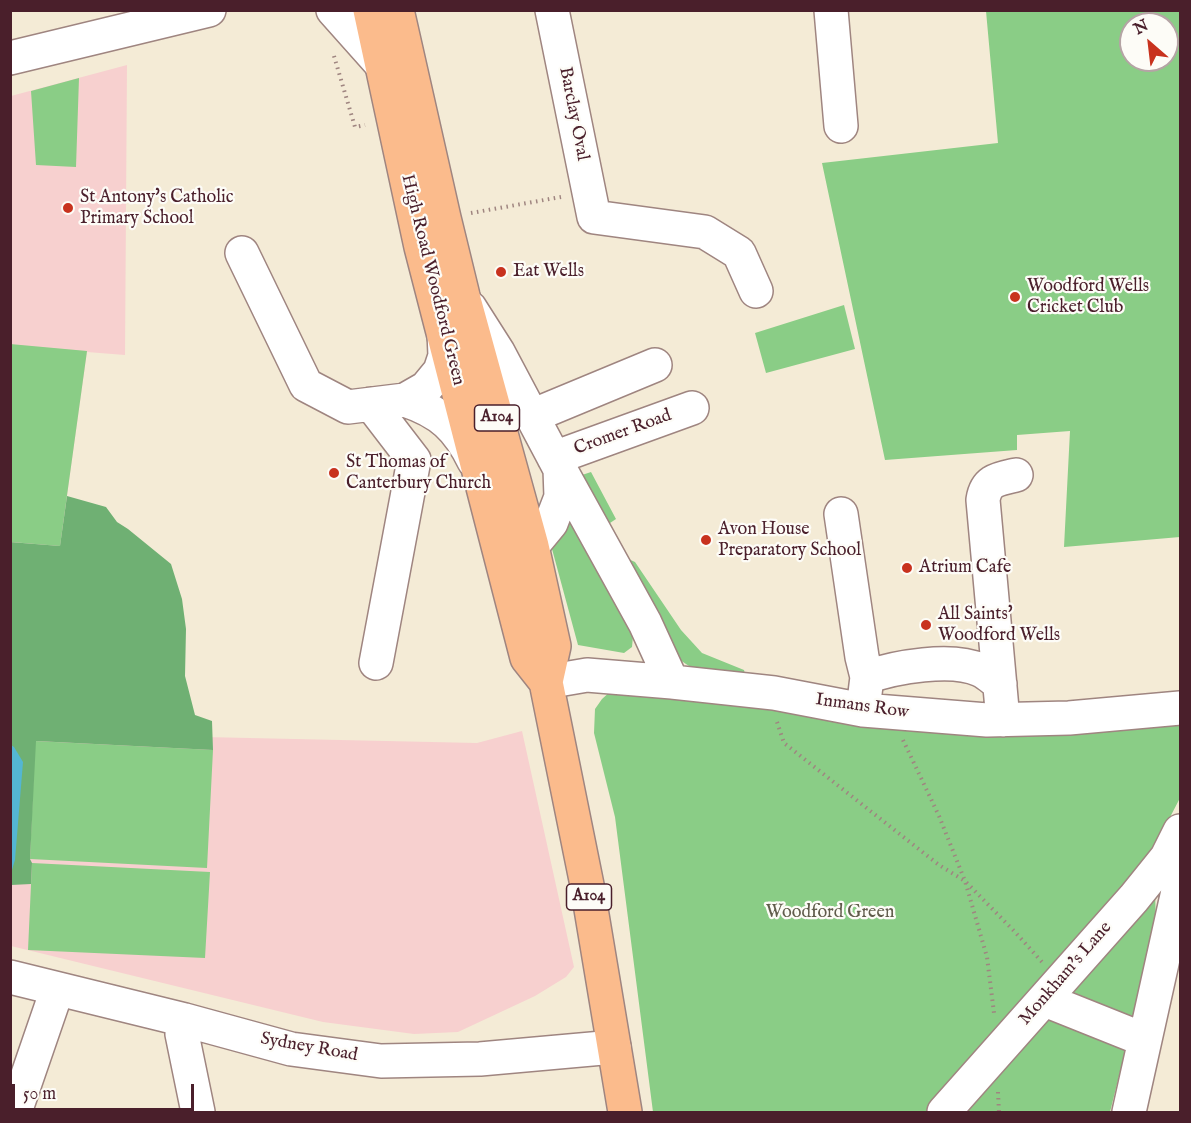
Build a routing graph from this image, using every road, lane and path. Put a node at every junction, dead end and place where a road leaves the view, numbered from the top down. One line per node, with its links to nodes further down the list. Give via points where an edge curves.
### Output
1 (209, 10): 8 (street)
2 (333, 10): 9 (street)
3 (370, 10): 9 (main road, High Road Woodford Green / A104)
4 (397, 10): 13 (main road, High Road Woodford Green / A104)
5 (552, 10): 12 (street, Barclay Oval)
6 (831, 10): 11 (street)
7 (333, 54): 10 (path, via 355,127 365,126)
8 (10, 58)
9 (382, 65): 17 (main road, High Road Woodford Green / A104)
10 (362, 114)
11 (841, 126)
12 (591, 204): 13 (path); 15 (street, via 705,231 739,253)
13 (444, 218): 16 (main road, High Road Woodford Green / A104)
14 (242, 253): 20 (street, via 306,385 348,407)
15 (756, 291)
16 (463, 296): 22 (street); 27 (main road, High Road Woodford Green / A104)
17 (444, 329): 19 (street, via 445,356 440,371 426,388); 24 (main road, High Road Woodford Green / A104)
18 (655, 365): 22 (street)
19 (405, 400): 20 (street); 24 (street, via 426,407 451,424)
20 (371, 404): 28 (street, via 414,460)
21 (692, 408): 23 (street, Cromer Road)
22 (532, 416): 23 (street)
23 (557, 464): 27 (street, via 561,497 551,522); 31 (street, via 645,623)
24 (479, 471): 30 (main road, High Road Woodford Green / A104, via 527,658)
25 (1016, 475): 32 (street, via 993,480 983,500)
26 (841, 514): 29 (street)
27 (532, 546): 30 (main road, High Road Woodford Green / A104, via 554,646)
28 (376, 663)
29 (867, 677): 32 (street, via 909,666 954,665 980,670); 35 (street)
30 (546, 682): 31 (street, Inmans Row, via 587,675); 44 (main road, High Road Woodford Green / A104, via 587,885)
31 (672, 682): 33 (street, Inmans Row)
32 (1000, 684): 36 (street)
33 (774, 693): 35 (street, Inmans Row); 38 (path, via 776,720 784,743)
34 (1180, 708): 36 (street, Inmans Row)
35 (877, 711): 36 (street, Inmans Row); 38 (path)
36 (1003, 720)
37 (1174, 844): 41 (street, Monkham's Lane); 43 (street, via 1180,882)
38 (965, 881): 41 (path, via 1015,932); 45 (path, via 987,957)
39 (10, 977): 40 (street, Sydney Road)
40 (57, 990): 42 (street, Sydney Road); 46 (street)
41 (1052, 992): 43 (street); 45 (street, Monkham's Lane)
42 (185, 1020): 44 (street, Sydney Road, via 291,1049 381,1061 480,1059); 47 (street, via 182,1034)
43 (1145, 1040): 50 (street)
44 (614, 1047): 48 (main road, High Road Woodford Green / A104)
45 (997, 1053): 49 (street, Monkham's Lane)
46 (25, 1106)
47 (198, 1113)
48 (625, 1113)
49 (944, 1113)
50 (1130, 1113)

